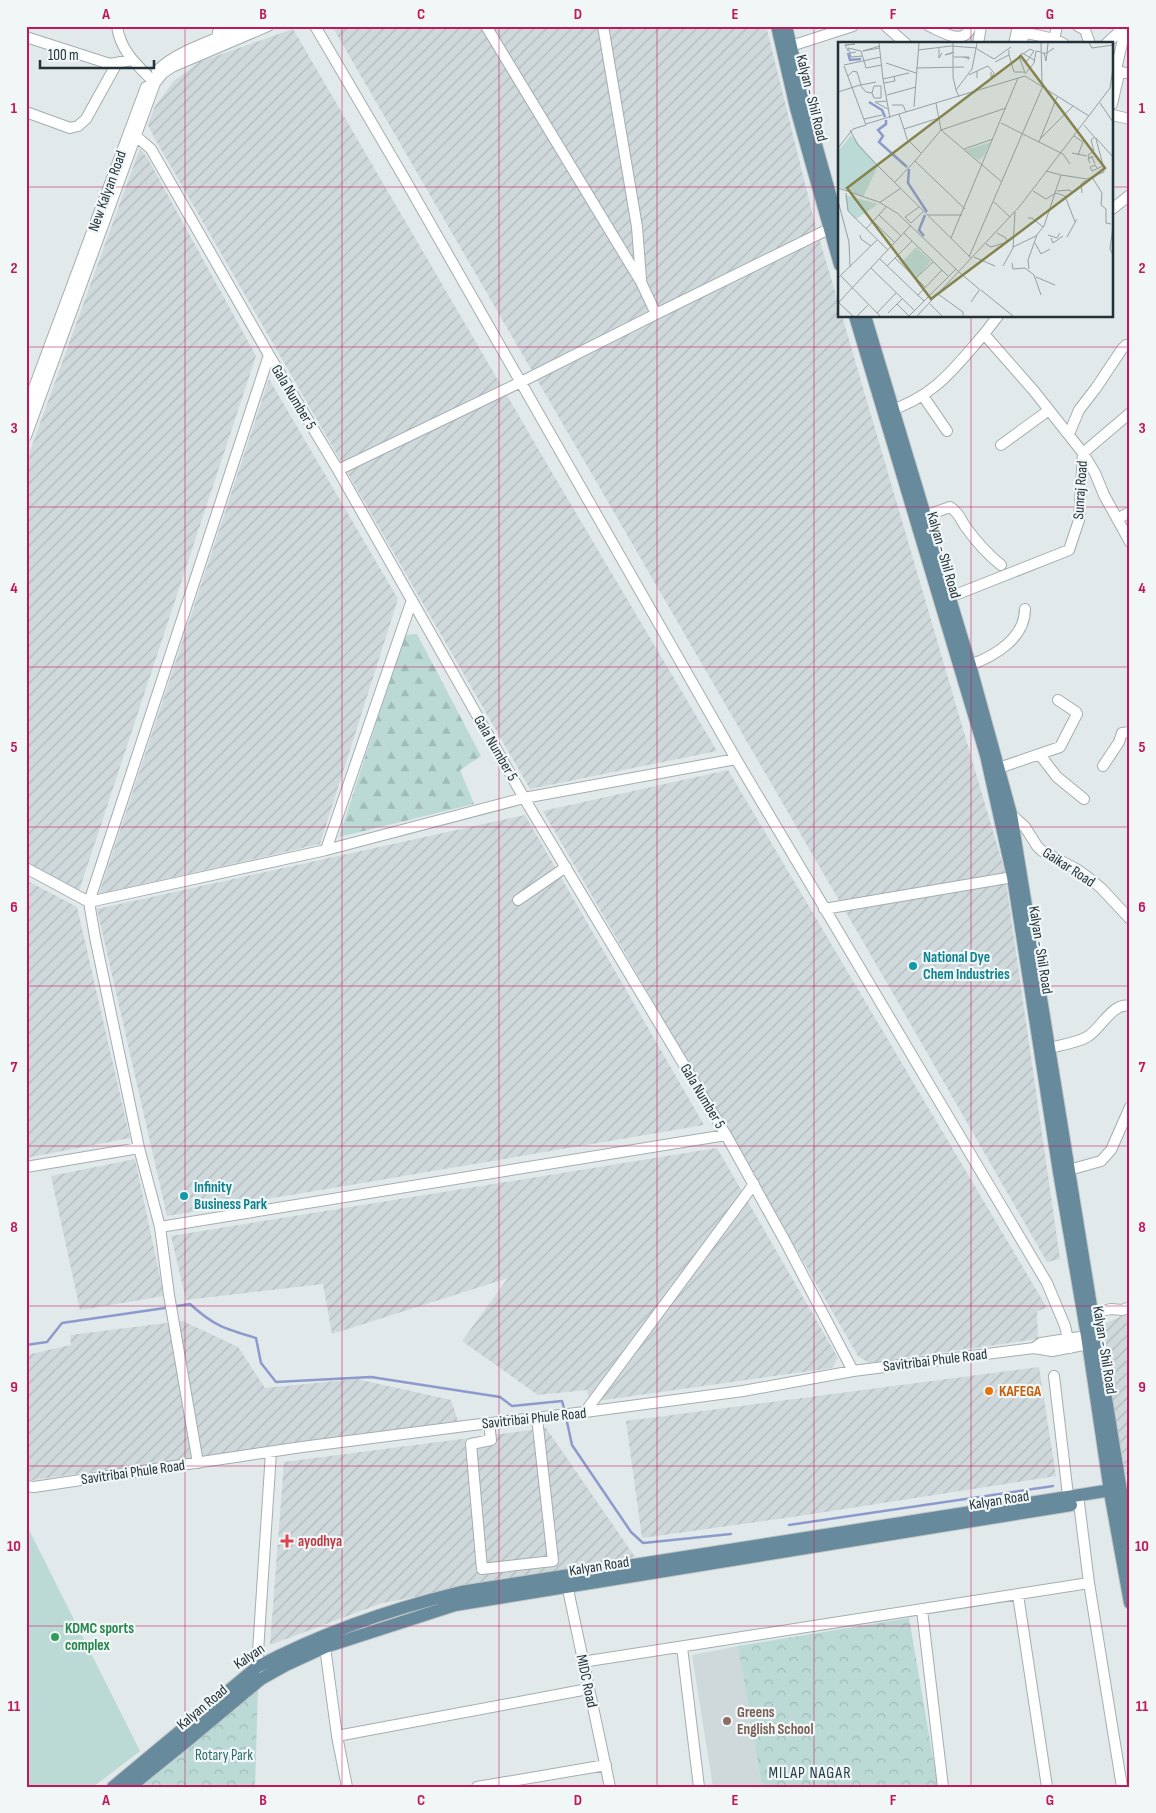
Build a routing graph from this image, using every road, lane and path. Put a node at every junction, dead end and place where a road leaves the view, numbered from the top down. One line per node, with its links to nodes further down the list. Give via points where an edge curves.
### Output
1 (117, 26): 31 (street, via 121,44)
2 (222, 26): 21 (street)
3 (247, 26): 21 (street, New Kalyan Road)
4 (268, 26): 34 (street, New Kalyan Road, via 172,67)
5 (315, 26): 52 (street)
6 (486, 26): 44 (street)
7 (603, 26): 44 (street, via 638,227)
8 (777, 26): 42 (main road, Kalyan - Shil Road, via 796,108)
9 (786, 26): 29 (main road, Kalyan - Shil Road)
10 (853, 26): 29 (street)
11 (886, 26): 23 (street)
12 (929, 26): 13 (street, via 959,38)
13 (971, 26)
14 (981, 26): 24 (street)
15 (1018, 26): 25 (street)
16 (1056, 26): 22 (street)
17 (1078, 26): 27 (street, via 1085,30)
18 (1120, 26): 28 (street, via 1118,33)
19 (1126, 26): 30 (street)
20 (26, 37): 32 (street, via 110,64)
21 (217, 38): 34 (street, New Kalyan Road, via 167,62 158,69)
22 (1053, 41): 26 (street, via 1025,33)
23 (904, 42)
24 (978, 42)
25 (1014, 42)
26 (1022, 42)
27 (1089, 42)
28 (1108, 42)
29 (791, 46): 42 (main road, Kalyan - Shil Road)
30 (1115, 58)
31 (132, 60): 32 (street); 34 (street)
32 (117, 63): 36 (street, via 86,120 78,126 70,128)
33 (1130, 74): 35 (street, via 1120,74)
34 (153, 81): 39 (street, New Kalyan Road, via 145,89)
35 (1114, 96)
36 (26, 112)
37 (1114, 115): 38 (street)
38 (1130, 119)
39 (133, 134): 51 (street, Gala Number 5, via 151,149); 54 (street, New Kalyan Road); 58 (street)
40 (1130, 195): 41 (street)
41 (1114, 207)
42 (836, 226): 43 (main road, Kalyan - Shil Road); 45 (street)
43 (838, 246)
44 (641, 282): 45 (street)
45 (656, 314): 52 (street)
46 (857, 318): 56 (main road, Kalyan - Shil Road)
47 (866, 318): 56 (main road, Kalyan - Shil Road)
48 (996, 318): 49 (street)
49 (984, 334): 53 (street, via 950,374); 55 (street)
50 (1130, 344): 60 (street, via 1122,349 1079,410)
51 (268, 355): 63 (street, Gala Number 5); 87 (street)
52 (521, 382): 63 (street); 76 (street)
53 (923, 396): 56 (street); 59 (street)
54 (26, 409)
55 (1049, 410): 60 (street); 61 (street)
56 (889, 411): 65 (main road, Kalyan - Shil Road); 81 (main road, Kalyan - Shil Road)
57 (1130, 413): 62 (street, Sunraj Road)
58 (27, 431)
59 (947, 431)
60 (1068, 434): 62 (street)
61 (1001, 445)
62 (1083, 453): 66 (street); 69 (street, Sunraj Road, via 1079,520 1069,550)
63 (338, 470): 70 (street, Gala Number 5)
64 (1130, 512): 66 (street)
65 (925, 516): 68 (street, via 950,507 957,511 981,547); 69 (main road, Kalyan - Shil Road)
66 (1117, 519): 67 (street)
67 (1130, 542)
68 (1001, 565)
69 (950, 597): 72 (main road, Kalyan - Shil Road)
70 (412, 600): 79 (street, Gala Number 5); 82 (street)
71 (1025, 609): 72 (street, via 1025,619 1012,640 984,660)
72 (970, 665): 78 (main road, Kalyan - Shil Road)
73 (1058, 700): 75 (street, via 1077,714 1060,747)
74 (1130, 732): 77 (street, via 1122,732)
75 (1040, 755): 78 (street); 80 (street, via 1057,776)
76 (736, 759): 79 (street); 88 (street)
77 (1103, 766)
78 (999, 768): 81 (main road, Kalyan - Shil Road)
79 (524, 798): 82 (street); 83 (street, Gala Number 5)
80 (1084, 799)
81 (1005, 815): 85 (main road, Kalyan - Shil Road); 89 (street, Gaikar Road, via 1025,827 1037,846 1089,878); 91 (main road, Kalyan - Shil Road)
82 (326, 850): 87 (street)
83 (566, 867): 86 (street); 94 (street, Gala Number 5)
84 (26, 868): 87 (street)
85 (1013, 877): 88 (street); 92 (main road, Kalyan - Shil Road)
86 (518, 900)
87 (89, 902): 95 (street)
88 (824, 909): 103 (street, via 1047,1283)
89 (1130, 919)
90 (1130, 1006): 91 (street, via 1116,1009 1087,1037)
91 (1049, 1048): 92 (main road, Kalyan - Shil Road)
92 (1052, 1093): 97 (main road, Kalyan - Shil Road); 102 (main road, Kalyan - Shil Road)
93 (1130, 1107): 97 (street, via 1111,1150 1101,1161)
94 (726, 1135): 98 (street, Gala Number 5); 99 (street)
95 (139, 1148): 96 (street); 99 (street)
96 (26, 1167)
97 (1069, 1170): 101 (main road, Kalyan - Shil Road)
98 (754, 1184): 104 (street, Gala Number 5); 106 (street)
99 (160, 1228): 110 (street)
100 (1130, 1307): 101 (street)
101 (1092, 1313): 102 (main road, Kalyan - Shil Road)
102 (1092, 1339): 103 (street, Savitribai Phule Road); 112 (main road, Kalyan - Shil Road)
103 (1069, 1343): 104 (street, Savitribai Phule Road, via 1042,1343 1034,1348)
104 (853, 1371): 106 (street, Savitribai Phule Road, via 743,1391)
105 (1054, 1376): 113 (street)
106 (585, 1412): 107 (street, Savitribai Phule Road)
107 (537, 1418): 108 (street, Savitribai Phule Road); 108 (street, via 552,1561 482,1570 471,1444 491,1440)
108 (489, 1423): 109 (street, Savitribai Phule Road)
109 (271, 1452): 110 (street, Savitribai Phule Road); 124 (street)
110 (198, 1463): 111 (street, Savitribai Phule Road)
111 (29, 1488)
112 (1120, 1493): 113 (main road, Kalyan Road); 114 (main road, Kalyan - Shil Road); 119 (main road, Kalyan - Shil Road)
113 (1074, 1500): 116 (main road, Kalyan Road); 117 (street)
114 (1127, 1510): 115 (main road, Kalyan - Shil Road)
115 (1130, 1546)
116 (566, 1582): 121 (main road, Kalyan Road, via 485,1594); 123 (street, MIDC Road)
117 (1089, 1583): 118 (street); 136 (street)
118 (1018, 1595): 120 (street); 135 (street)
119 (1130, 1603)
120 (922, 1610): 122 (street); 134 (street)
121 (321, 1643): 124 (main road, Kalyan Road, via 286,1665); 126 (street)
122 (682, 1646): 123 (street); 133 (street)
123 (582, 1662): 125 (street, MIDC Road)
124 (259, 1673): 128 (main road, Kalyan); 129 (main road, Kalyan Road, via 188,1740)
125 (588, 1689): 126 (street); 127 (street, MIDC Road)
126 (337, 1736): 130 (street)
127 (606, 1765): 131 (street); 132 (street, MIDC Road)
128 (113, 1787)
129 (130, 1787)
130 (347, 1787)
131 (477, 1787)
132 (610, 1787)
133 (699, 1787)
134 (943, 1787)
135 (1047, 1787)
136 (1122, 1787)

